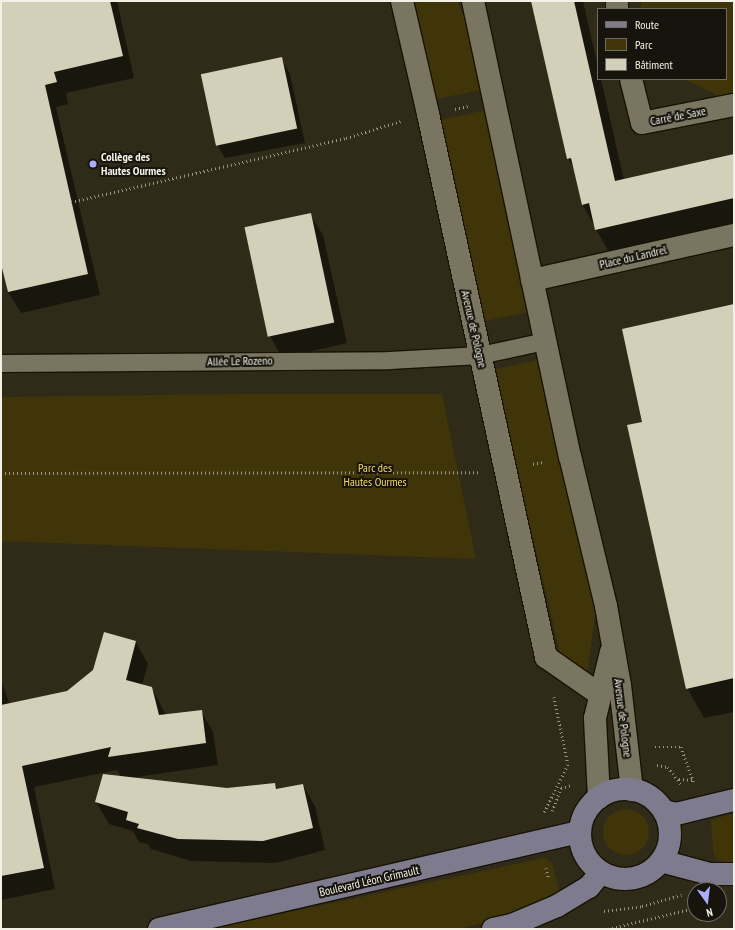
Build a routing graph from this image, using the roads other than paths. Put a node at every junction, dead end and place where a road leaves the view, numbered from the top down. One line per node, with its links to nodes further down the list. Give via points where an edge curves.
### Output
1 (402, 1): 8 (street, Avenue de Pologne)
2 (473, 1): 6 (street, Avenue de Pologne)
3 (631, 80): 4 (street, Carré de Saxe, via 642,123)
4 (734, 104)
5 (734, 235): 6 (street, Place du Landrel)
6 (532, 280): 7 (street, Avenue de Pologne)
7 (545, 341): 8 (lane, Allée Le Rozeno); 10 (street, Avenue de Pologne, via 606,606)
8 (480, 355): 9 (lane, Allée Le Rozeno, via 389,360); 11 (street, Avenue de Pologne, via 546,657)
9 (1, 363)
10 (612, 647): 11 (street, Avenue de Pologne); 12 (street, Avenue de Pologne, via 620,685)
11 (599, 694): 13 (street, Avenue de Pologne, via 595,726)
12 (632, 790): 13 (main road, via 620,790); 15 (main road, via 645,794)
13 (599, 798): 16 (main road, via 585,813)
14 (734, 800): 15 (main road, via 676,814)
15 (664, 811): 17 (main road, via 668,821 669,842)
16 (580, 832): 18 (main road, via 585,855); 20 (main road, Boulevard Léon Grimault)
17 (661, 861): 18 (main road, via 653,869 633,878 611,877); 19 (main road, via 710,874)
18 (601, 872): 21 (main road, via 589,887 557,906 512,925)
19 (734, 874)
20 (159, 929)
21 (493, 929)

